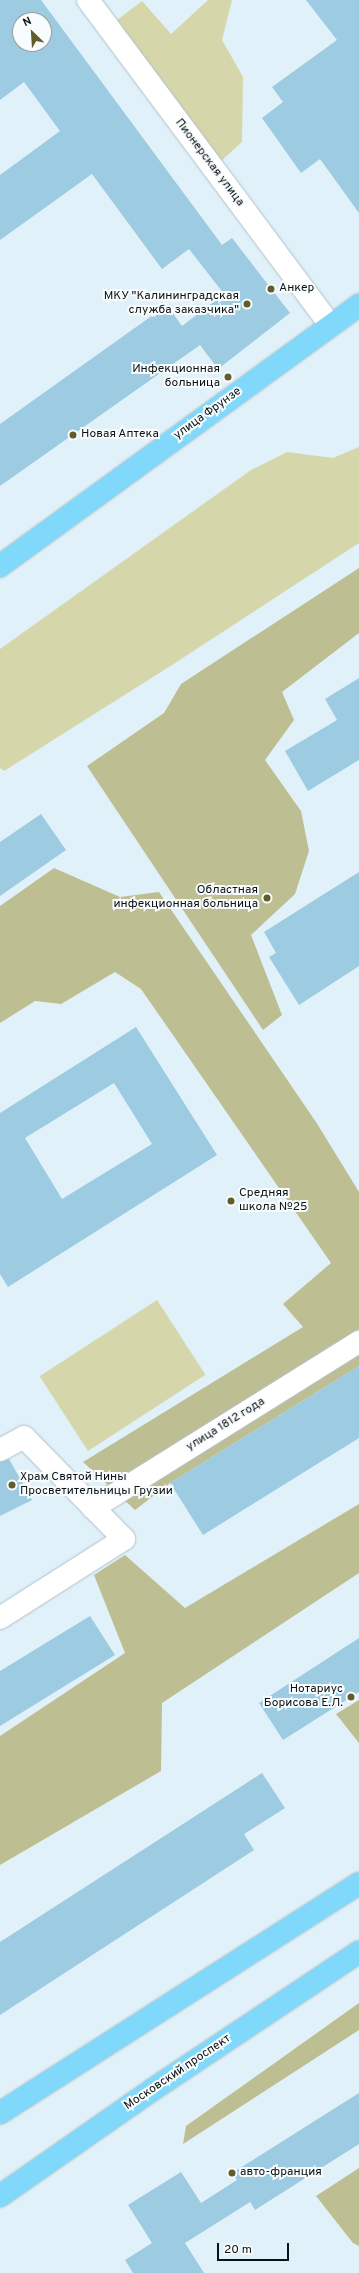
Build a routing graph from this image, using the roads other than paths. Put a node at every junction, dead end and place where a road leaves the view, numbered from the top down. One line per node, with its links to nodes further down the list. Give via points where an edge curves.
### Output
1 (88, 0): 3 (street, Пионерская улица)
2 (359, 305): 3 (main road, улица Фрунзе)
3 (330, 325): 4 (main road, улица Фрунзе)
4 (0, 566)
5 (359, 1342): 7 (street, улица 1812 года)
6 (0, 1450): 7 (street, via 24,1437)
7 (93, 1508): 8 (street, via 124,1539)
8 (0, 1618)
9 (359, 1884): 11 (main road)
10 (359, 1952): 12 (main road, Московский проспект, via 152,2090)
11 (0, 2113)
12 (0, 2196)

